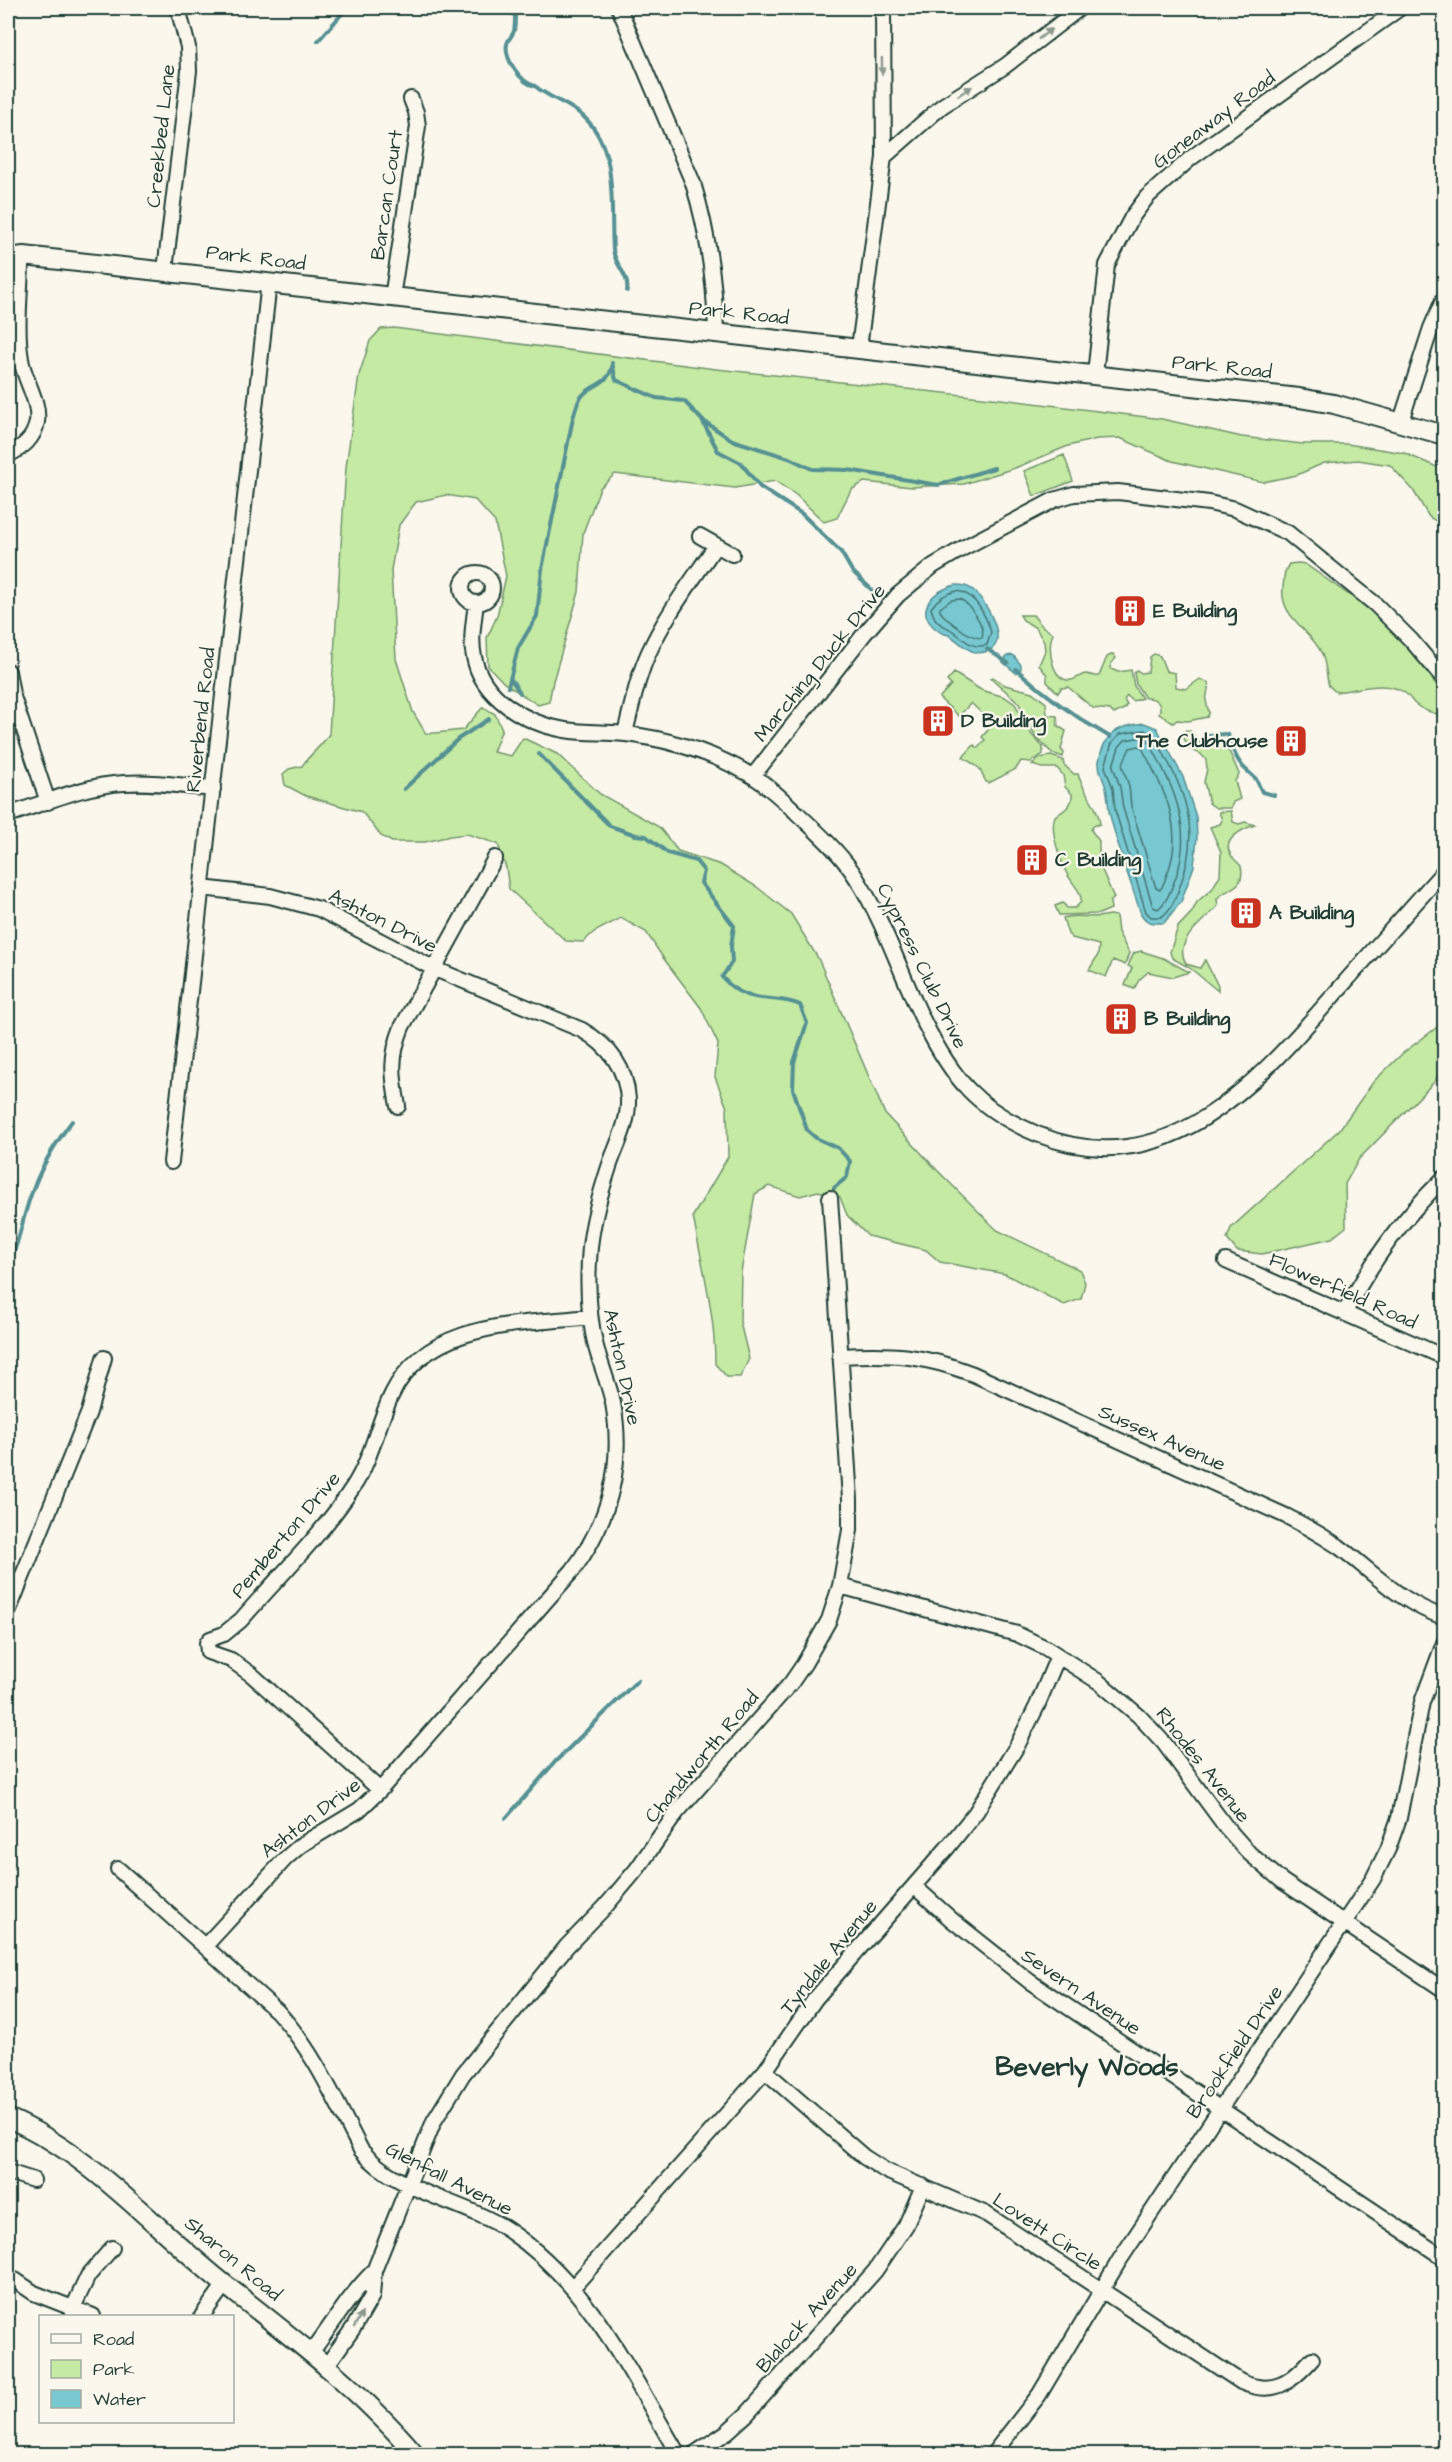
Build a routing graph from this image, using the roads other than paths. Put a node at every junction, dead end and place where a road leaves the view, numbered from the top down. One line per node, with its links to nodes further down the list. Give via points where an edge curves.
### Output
1 (178, 8): 10 (street, Creekbed Lane, via 188,47 189,71)
2 (619, 8): 14 (street, via 693,183 715,299)
3 (883, 8): 7 (street, one-way to 7)
4 (1080, 8): 7 (street, one-way to 4, via 942,106 1005,66)
5 (1400, 8): 16 (street, Goneaway Road, via 1191,158 1147,197 1107,265)
6 (411, 99): 12 (street, Barcan Court, via 418,126)
7 (884, 157): 15 (street)
8 (8, 248): 9 (main road, Park Road)
9 (16, 257): 10 (main road, Park Road); 19 (street, via 21,266 20,352 37,419 29,441)
10 (165, 270): 11 (main road, Park Road)
11 (269, 282): 12 (main road, Park Road); 28 (street, Riverbend Road)
12 (392, 297): 14 (main road, Park Road)
13 (1444, 298): 17 (street)
14 (716, 334): 15 (main road, Park Road)
15 (859, 348): 16 (main road, Park Road)
16 (1095, 374): 17 (main road, Park Road, via 1299,398)
17 (1401, 422): 18 (main road, Park Road)
18 (1444, 437)
19 (8, 455)
20 (700, 536): 21 (street)
21 (716, 545): 22 (street); 26 (street, via 648,654)
22 (732, 554)
23 (476, 603): 26 (street, Cypress Club Drive, via 474,658 485,685 497,698 512,709 564,730)
24 (8, 671): 29 (street)
25 (1444, 679): 27 (street, Marching Duck Drive, via 1375,604 1288,533 1235,509 1209,503 1118,492 1074,494 1054,500 964,547 897,595)
26 (625, 733): 27 (street, Cypress Club Drive, via 671,742)
27 (753, 777): 32 (street, Cypress Club Drive, via 823,838 856,877 940,1053 961,1084 1020,1126 1049,1138 1097,1148 1132,1147 1163,1139 1215,1114 1295,1040)
28 (213, 789): 29 (street, via 123,783); 33 (street, Riverbend Road)
29 (48, 802): 30 (street)
30 (8, 815)
31 (495, 858): 34 (street)
32 (1444, 871)
33 (202, 888): 34 (street, Ashton Drive, via 270,896 319,909); 36 (street, Riverbend Road)
34 (435, 969): 35 (street, via 395,1045 393,1079); 41 (street, Ashton Drive, via 582,1030 605,1046 619,1067 626,1083 627,1117 595,1213 589,1261)
35 (398, 1106)
36 (171, 1162)
37 (1444, 1178): 40 (street, via 1395,1229)
38 (830, 1198): 42 (street, Chandworth Road)
39 (1226, 1261): 40 (street, Flowerfield Road)
40 (1345, 1312): 43 (street, Flowerfield Road)
41 (591, 1317): 50 (street, Ashton Drive, via 617,1430 612,1493 595,1537 573,1570); 50 (street, Pemberton Drive, via 466,1333 439,1345 416,1362 392,1394 366,1464 341,1504 241,1620 207,1643 208,1652 231,1660 252,1675)
42 (840, 1356): 45 (street, Chandworth Road, via 850,1499 848,1551); 47 (street, Sussex Avenue, via 899,1354 941,1362 973,1374 1286,1516 1338,1547 1406,1600)
43 (1444, 1357)
44 (104, 1358): 46 (street, via 89,1412)
45 (840, 1586): 49 (street, Rhodes Avenue, via 1017,1634); 61 (street, Chandworth Road, via 829,1620 790,1683 677,1812 637,1869 567,1946 463,2074 434,2121)
46 (8, 1612)
47 (1444, 1617)
48 (1444, 1643): 53 (street, Brookfield Drive, via 1422,1702 1399,1818 1388,1849)
49 (1058, 1656): 52 (street, Tyndale Avenue, via 1002,1772 976,1812); 53 (street, Rhodes Avenue, via 1099,1682 1139,1716 1176,1757 1226,1827 1261,1864)
50 (380, 1790): 54 (street, Ashton Drive, via 359,1810 286,1858)
51 (118, 1869): 54 (street, Glenfall Avenue)
52 (914, 1886): 56 (street, Tyndale Avenue, via 815,1999); 57 (street, Severn Avenue, via 1029,1981)
53 (1344, 1923): 55 (street, Rhodes Avenue); 57 (street, Brookfield Drive)
54 (205, 1946): 61 (street, Glenfall Avenue, via 294,2029 361,2150 380,2169)
55 (1444, 1990)
56 (765, 2071): 62 (street, Lovett Circle, via 864,2157); 68 (street, Tyndale Avenue)
57 (1220, 2109): 64 (street, Severn Avenue); 69 (street, Brookfield Drive)
58 (8, 2118): 67 (main road, Sharon Road, via 82,2162)
59 (8, 2172): 60 (street)
60 (33, 2180)
61 (408, 2184): 65 (street, Chandworth Road); 68 (street, Glenfall Avenue, via 508,2230)
62 (922, 2186): 69 (street, Lovett Circle, via 986,2214); 78 (street, Blalock Avenue, via 906,2224 875,2271 747,2414)
63 (112, 2248): 70 (street, via 88,2276)
64 (1444, 2258)
65 (374, 2271): 73 (street, Chandworth Road, via 357,2287); 75 (street, Chandworth Road, one-way to 65, via 372,2296)
66 (15, 2280): 70 (street, via 34,2294)
67 (225, 2284): 72 (street); 73 (main road, Sharon Road)
68 (573, 2287): 77 (street, Glenfall Avenue, via 609,2338)
69 (1101, 2290): 74 (street, Lovett Circle, via 1253,2387 1282,2385); 79 (street, Brookfield Drive, via 1039,2394)
70 (72, 2310): 71 (street)
71 (90, 2315)
72 (203, 2315)
73 (310, 2354): 75 (main road, Sharon Road)
74 (1312, 2359)
75 (325, 2367): 76 (main road, Sharon Road, via 375,2411)
76 (415, 2454)
77 (678, 2454)
78 (694, 2454)
79 (993, 2454)

